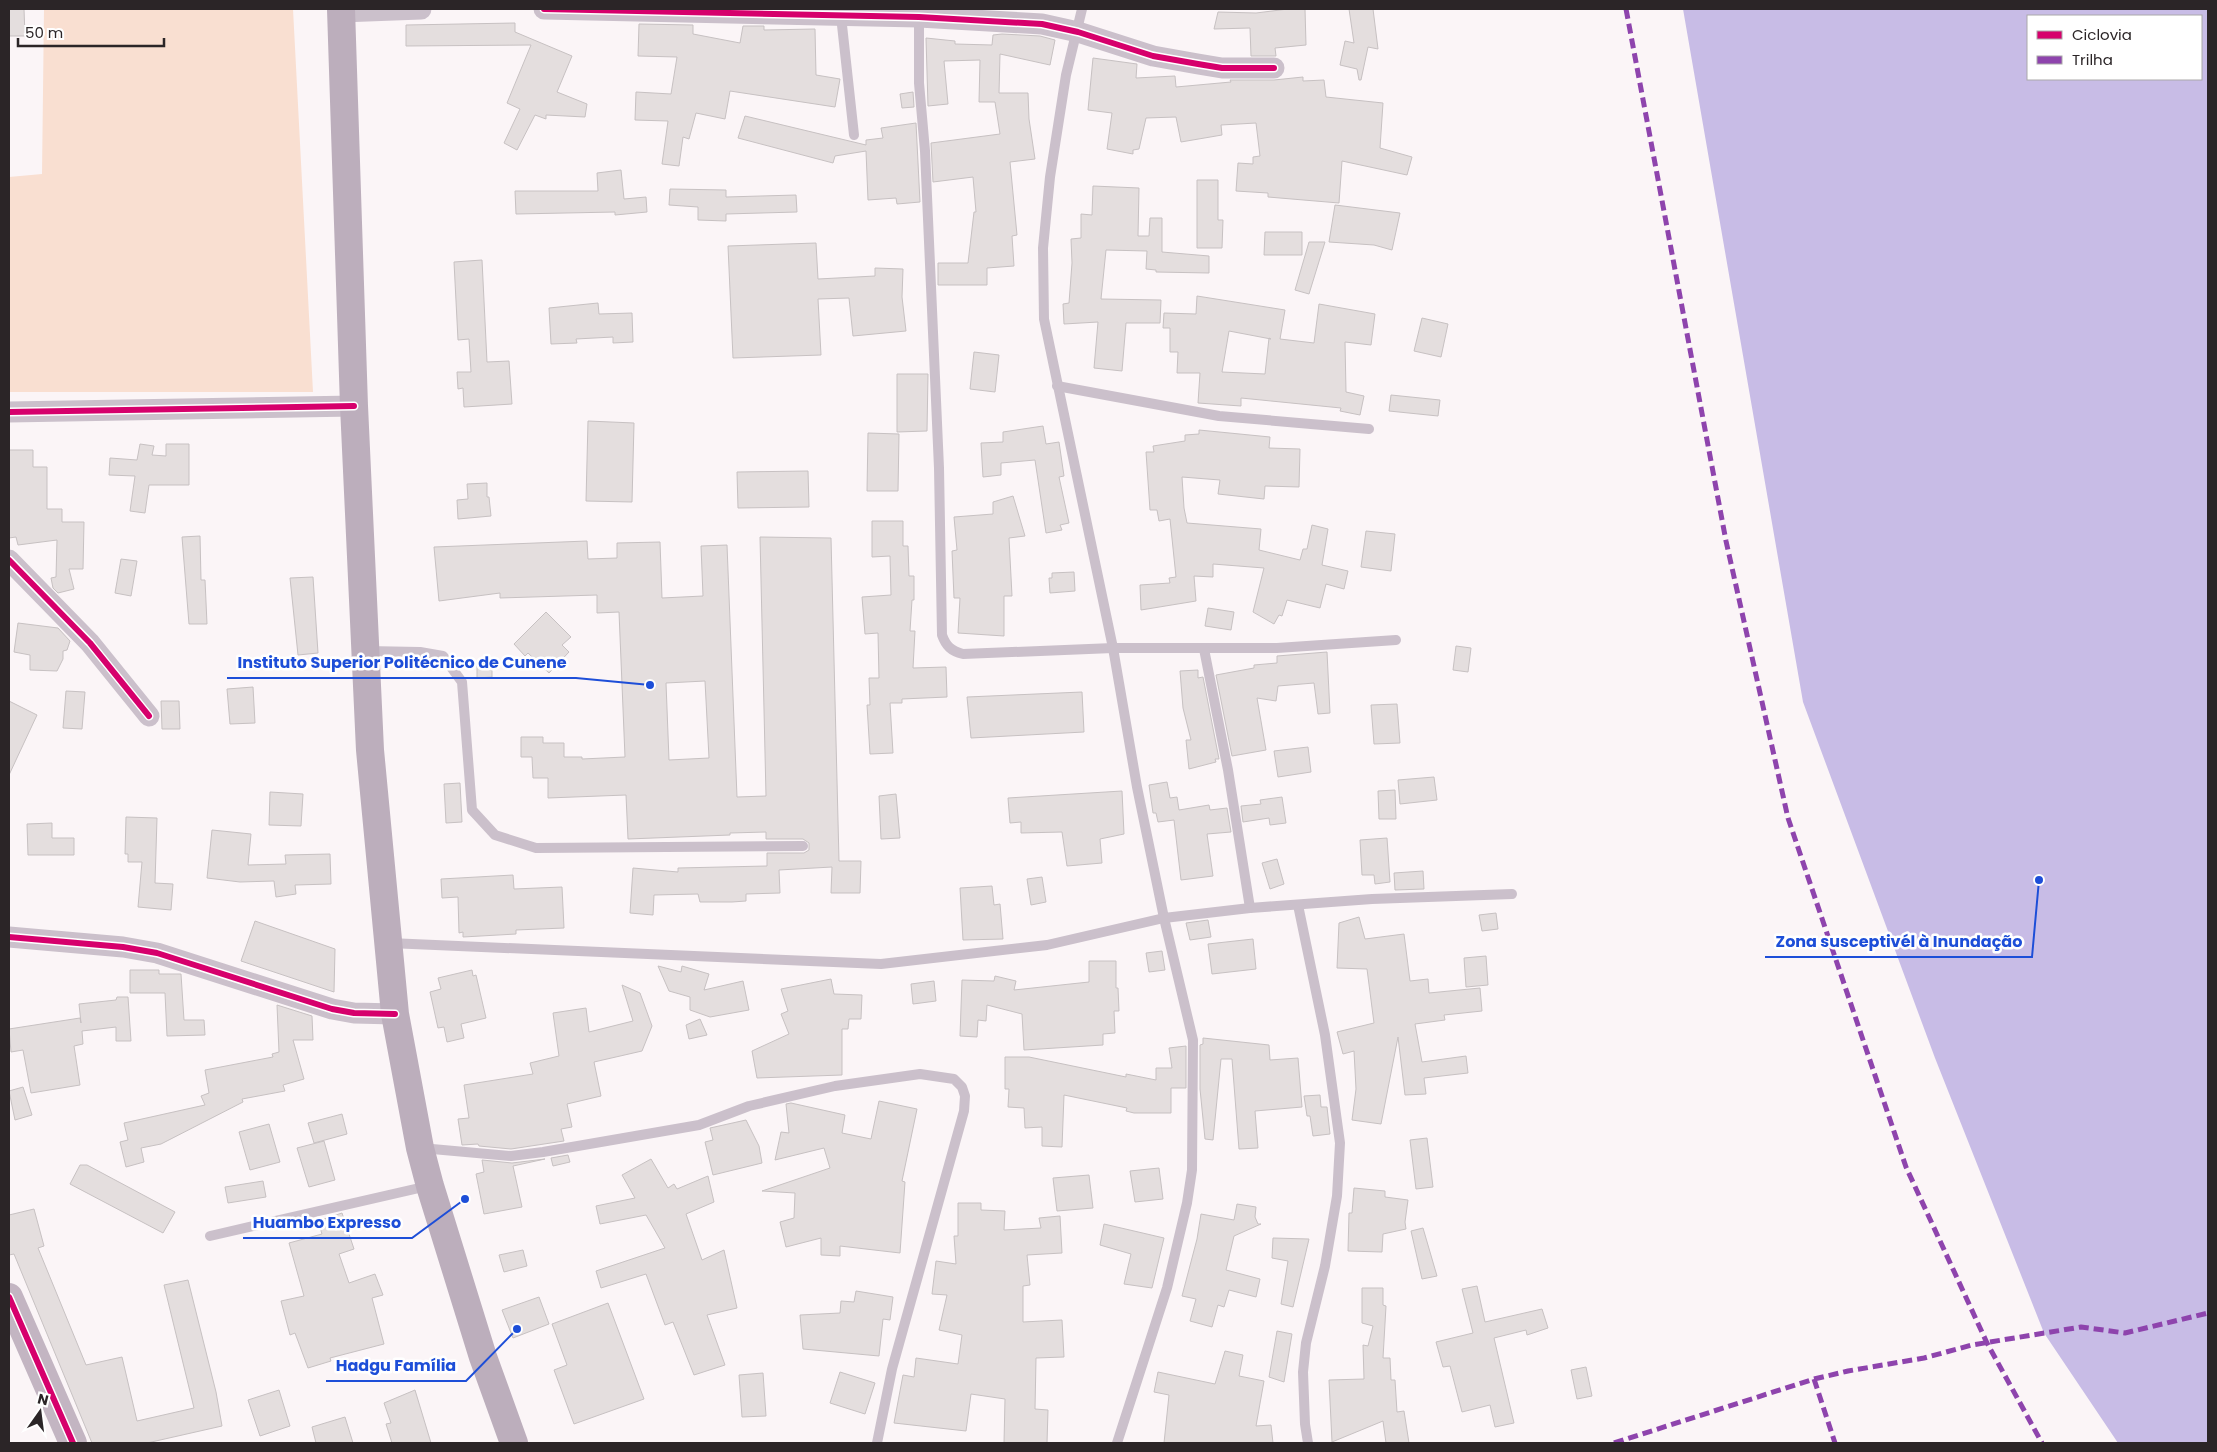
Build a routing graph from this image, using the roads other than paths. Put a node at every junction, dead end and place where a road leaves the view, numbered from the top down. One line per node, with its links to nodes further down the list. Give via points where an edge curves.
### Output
1 (421, 9): 4 (street)
2 (544, 9): 6 (street)
3 (1082, 9): 7 (lane)
4 (341, 10): 11 (main road)
5 (919, 13): 6 (street); 7 (street, via 1042,24); 16 (lane, via 939,468 942,636 954,652 963,654)
6 (841, 16): 9 (lane)
7 (1078, 32): 8 (street, via 1153,56 1222,68); 10 (lane, via 1066,75 1043,248 1044,319)
8 (1274, 68)
9 (854, 135)
10 (1056, 386): 13 (lane, via 1218,416); 16 (lane)
11 (354, 406): 12 (street); 18 (main road)
12 (9, 412)
13 (1369, 429)
14 (9, 560): 19 (street, via 90,643)
15 (1396, 640): 17 (lane)
16 (1113, 648): 17 (lane); 24 (lane)
17 (1204, 649): 23 (lane)
18 (366, 651): 20 (lane, via 444,656 462,682 472,810 495,835 536,848); 26 (main road, via 370,750)
19 (149, 716)
20 (803, 846)
21 (1512, 894): 22 (lane)
22 (1298, 905): 23 (lane); 36 (lane, via 1325,1035 1340,1143 1337,1196 1326,1266 1306,1343 1303,1372)
23 (1250, 908): 24 (lane)
24 (1164, 918): 26 (lane, via 1047,945 881,964); 35 (lane, via 1193,1040 1192,1170 1167,1288)
25 (9, 937): 27 (street, via 157,953 332,1009)
26 (388, 943): 27 (main road)
27 (395, 1014): 28 (main road)
28 (420, 1148): 29 (main road); 34 (lane, via 511,1156 700,1125 749,1106 835,1086 920,1074 954,1079 966,1096 964,1111 892,1370)
29 (430, 1186): 30 (lane); 33 (main road, via 483,1357)
30 (210, 1236)
31 (9, 1297): 32 (street)
32 (73, 1443)
33 (514, 1443)
34 (876, 1443)
35 (1117, 1443)
36 (1308, 1443)

